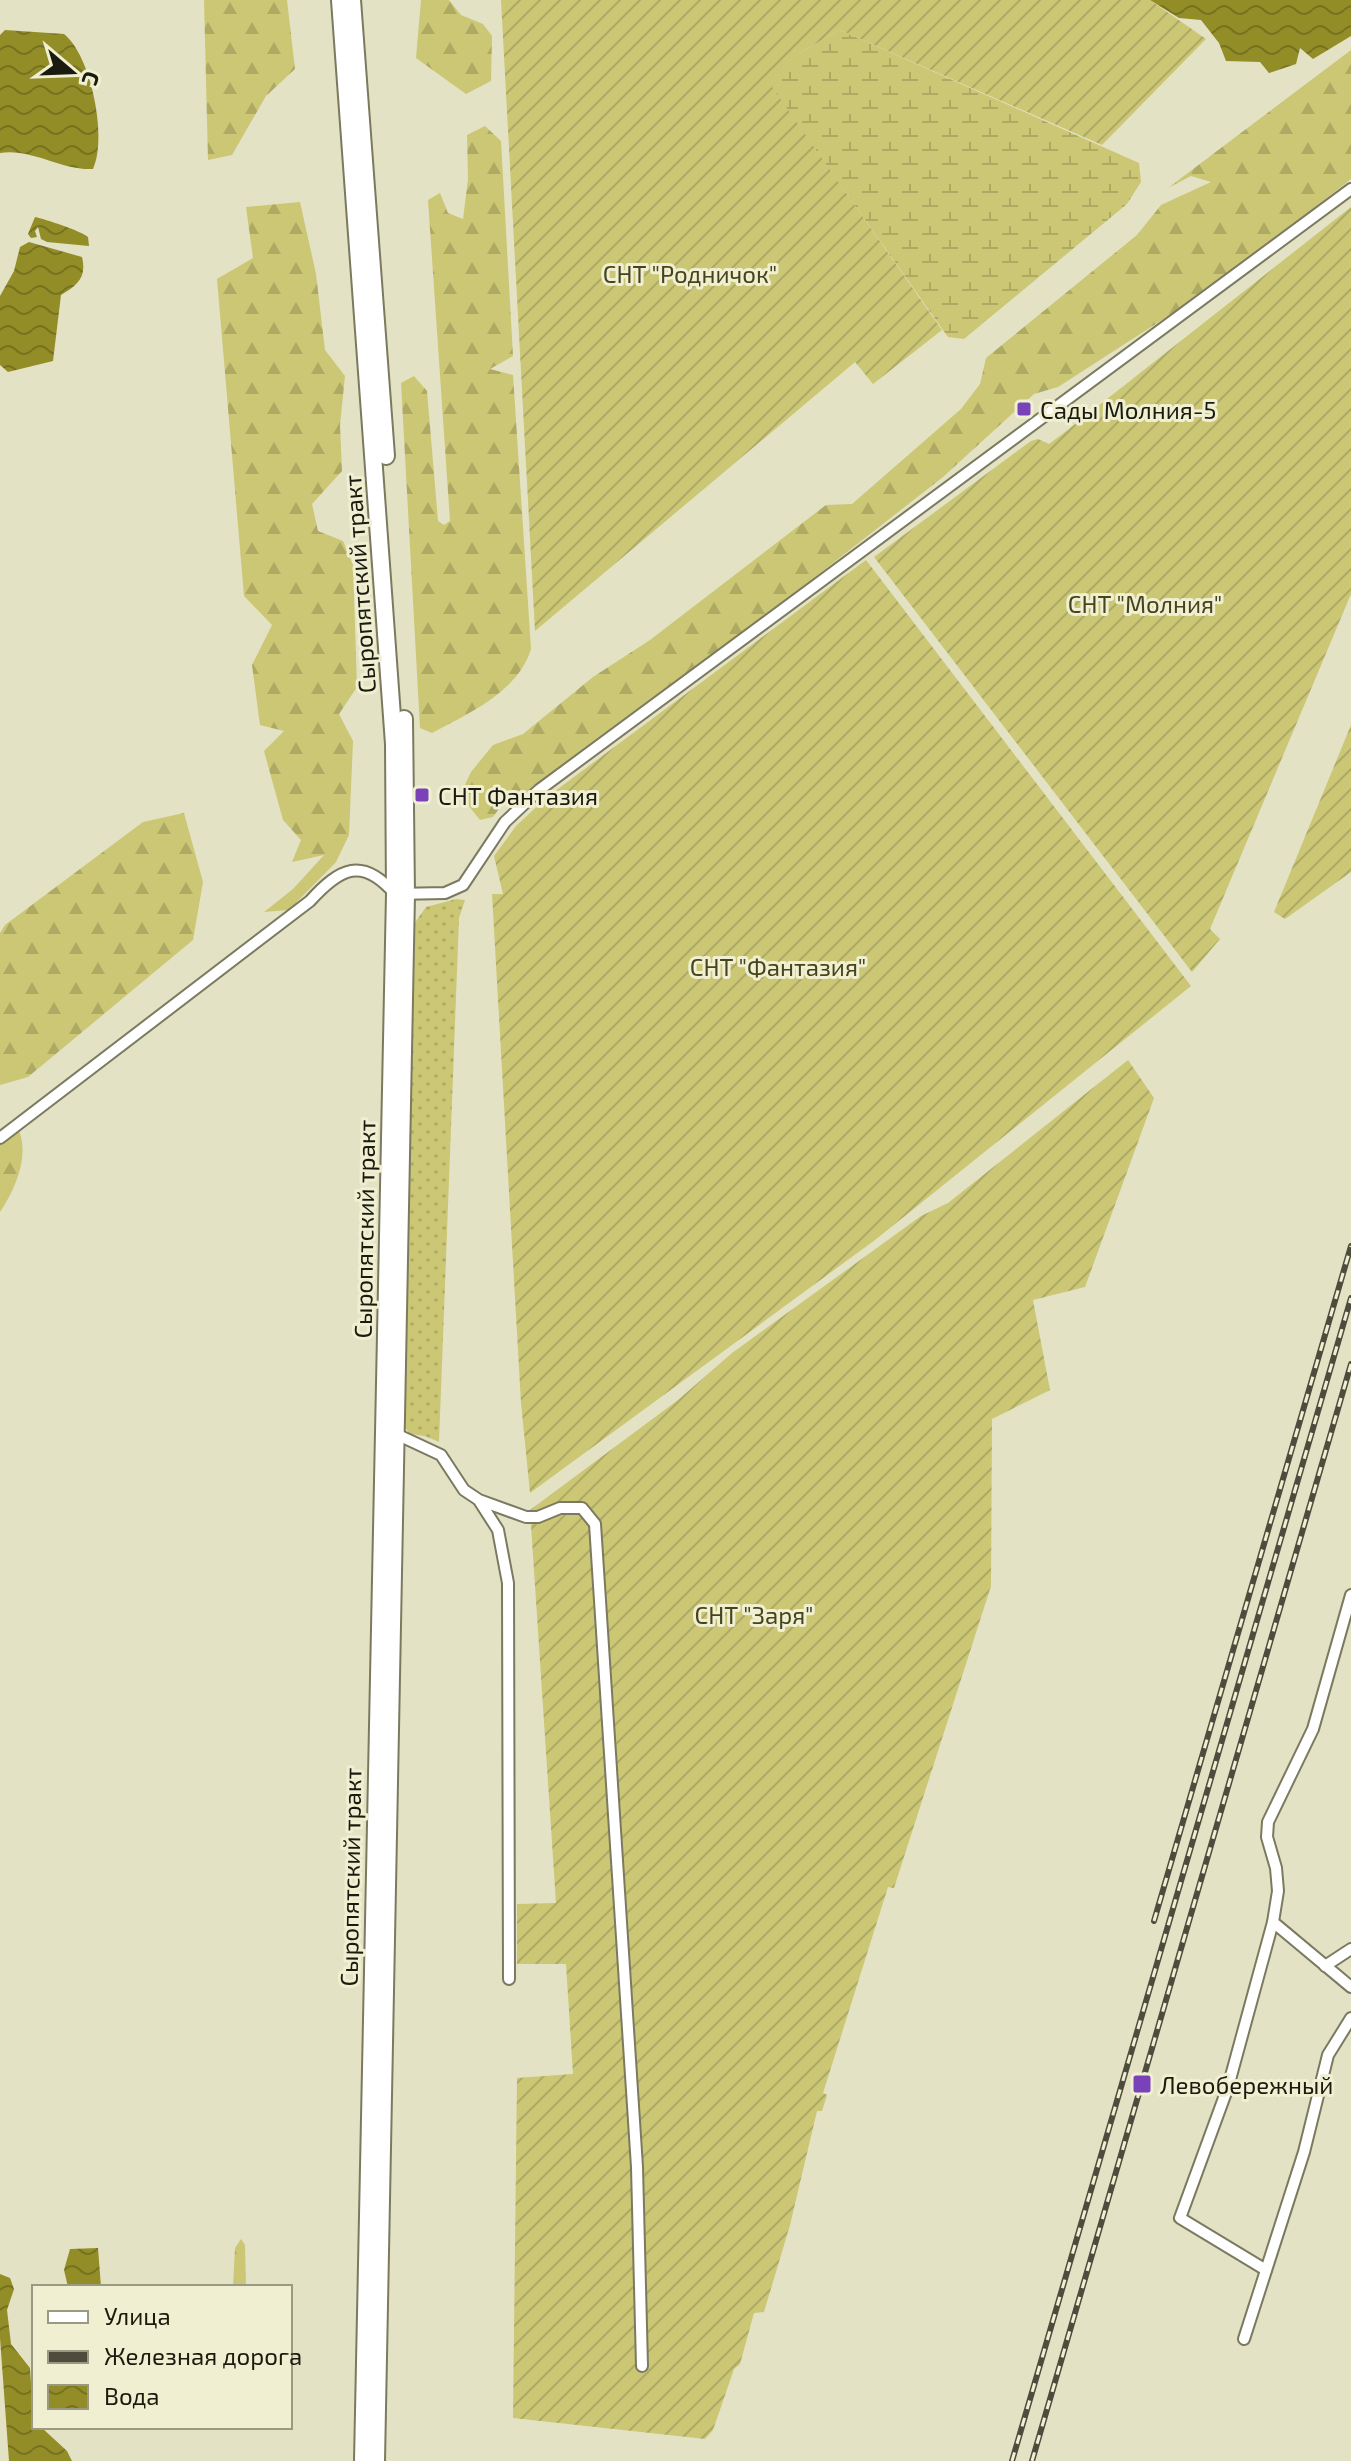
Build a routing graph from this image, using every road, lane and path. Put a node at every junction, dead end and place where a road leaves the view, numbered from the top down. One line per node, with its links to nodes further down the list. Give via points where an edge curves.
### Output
1 (340, 0): 4 (main road, Сыропятский тракт)
2 (352, 0): 4 (main road, Сыропятский тракт, via 405,742)
3 (1351, 189): 4 (street, via 539,790 505,822 463,885 445,893)
4 (401, 894): 5 (street, via 379,876 341,872); 6 (main road, Сыропятский тракт); 18 (main road, Сыропятский тракт)
5 (0, 1138)
6 (396, 1434): 7 (street, via 441,1455 464,1490); 19 (main road, Сыропятский тракт)
7 (479, 1500): 12 (street, via 498,1530 509,1596); 17 (street, via 526,1517 582,1508 595,1524 634,2124)
8 (1351, 1595): 9 (street, via 1305,1750 1268,1822 1278,1891)
9 (1273, 1922): 11 (street); 15 (street, via 1228,2087 1180,2218)
10 (1351, 1949): 11 (street)
11 (1325, 1966): 13 (street)
12 (509, 1979)
13 (1351, 1987)
14 (1351, 2018): 15 (street, via 1328,2055)
15 (1266, 2270): 16 (street)
16 (1244, 2339)
17 (642, 2366)
18 (363, 2461)
19 (376, 2461)

